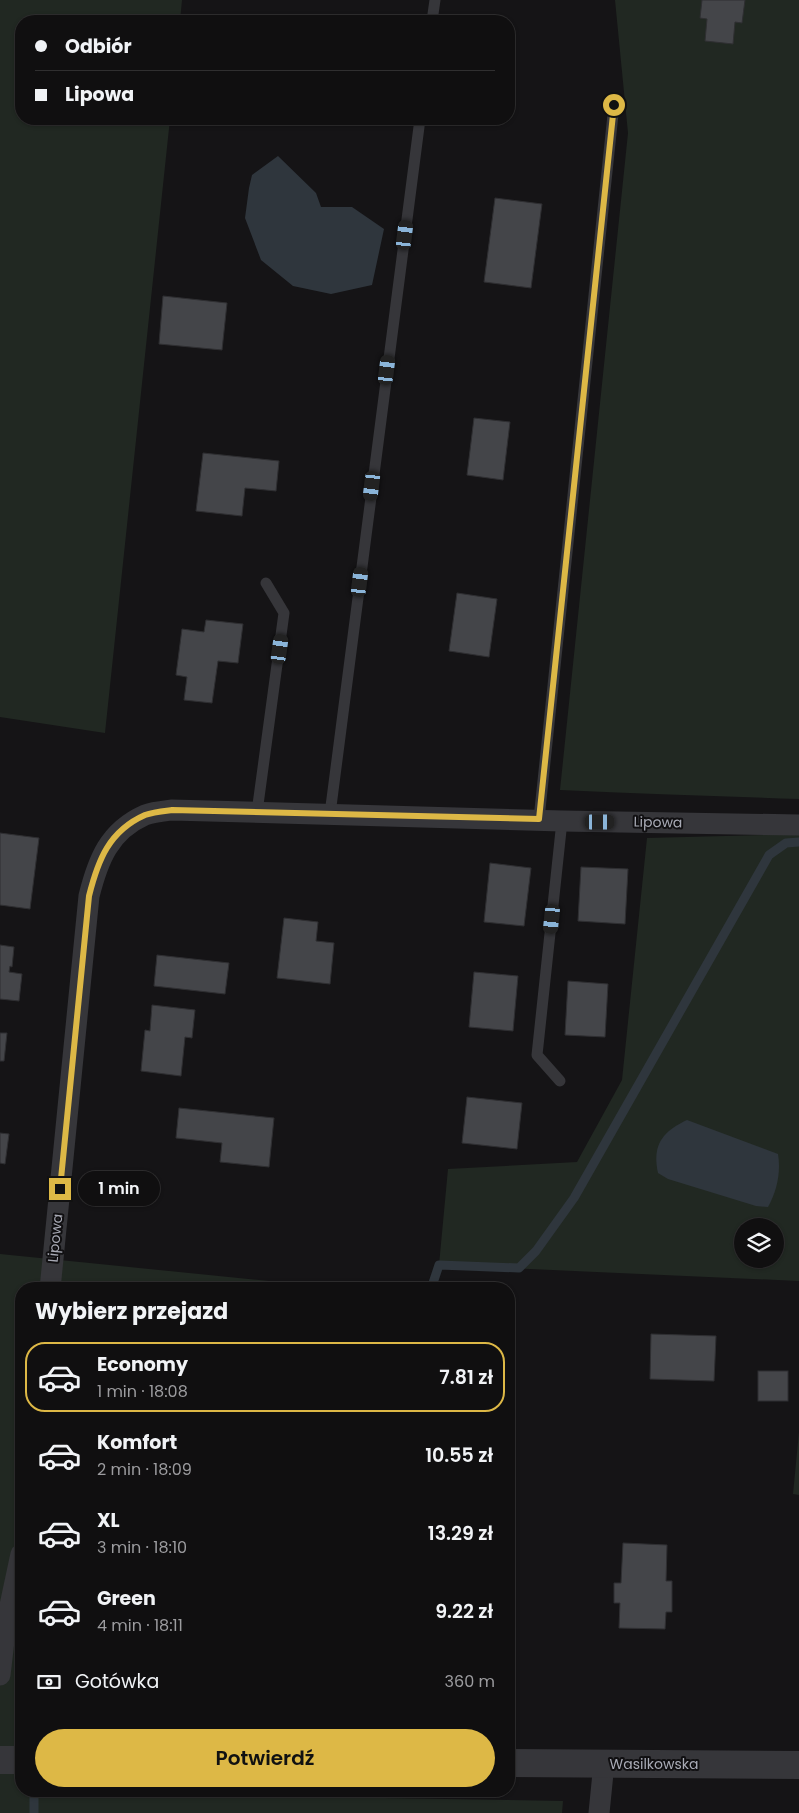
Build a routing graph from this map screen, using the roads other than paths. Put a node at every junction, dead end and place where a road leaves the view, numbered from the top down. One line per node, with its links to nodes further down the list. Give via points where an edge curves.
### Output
1 (435, 0): 2 (lane)
2 (433, 15)
3 (614, 105): 8 (lane)
4 (419, 125): 7 (lane)
5 (266, 583): 6 (lane, via 284,613)
6 (257, 812): 7 (street, Lipowa); 12 (street, Lipowa, via 172,810 147,814 123,827 96,868 89,896)
7 (330, 814): 8 (street, Lipowa)
8 (539, 819): 9 (street, Lipowa)
9 (562, 821): 10 (street, Lipowa); 11 (lane, via 537,1055)
10 (799, 825)
11 (560, 1081)
12 (51, 1282)
13 (15, 1582): 14 (street)
14 (0, 1674)
15 (0, 1760): 16 (street)
16 (15, 1760)
17 (515, 1763): 18 (street, Wasilkowska)
18 (604, 1763): 19 (street, Wasilkowska); 20 (street)
19 (799, 1765)
20 (599, 1813)

